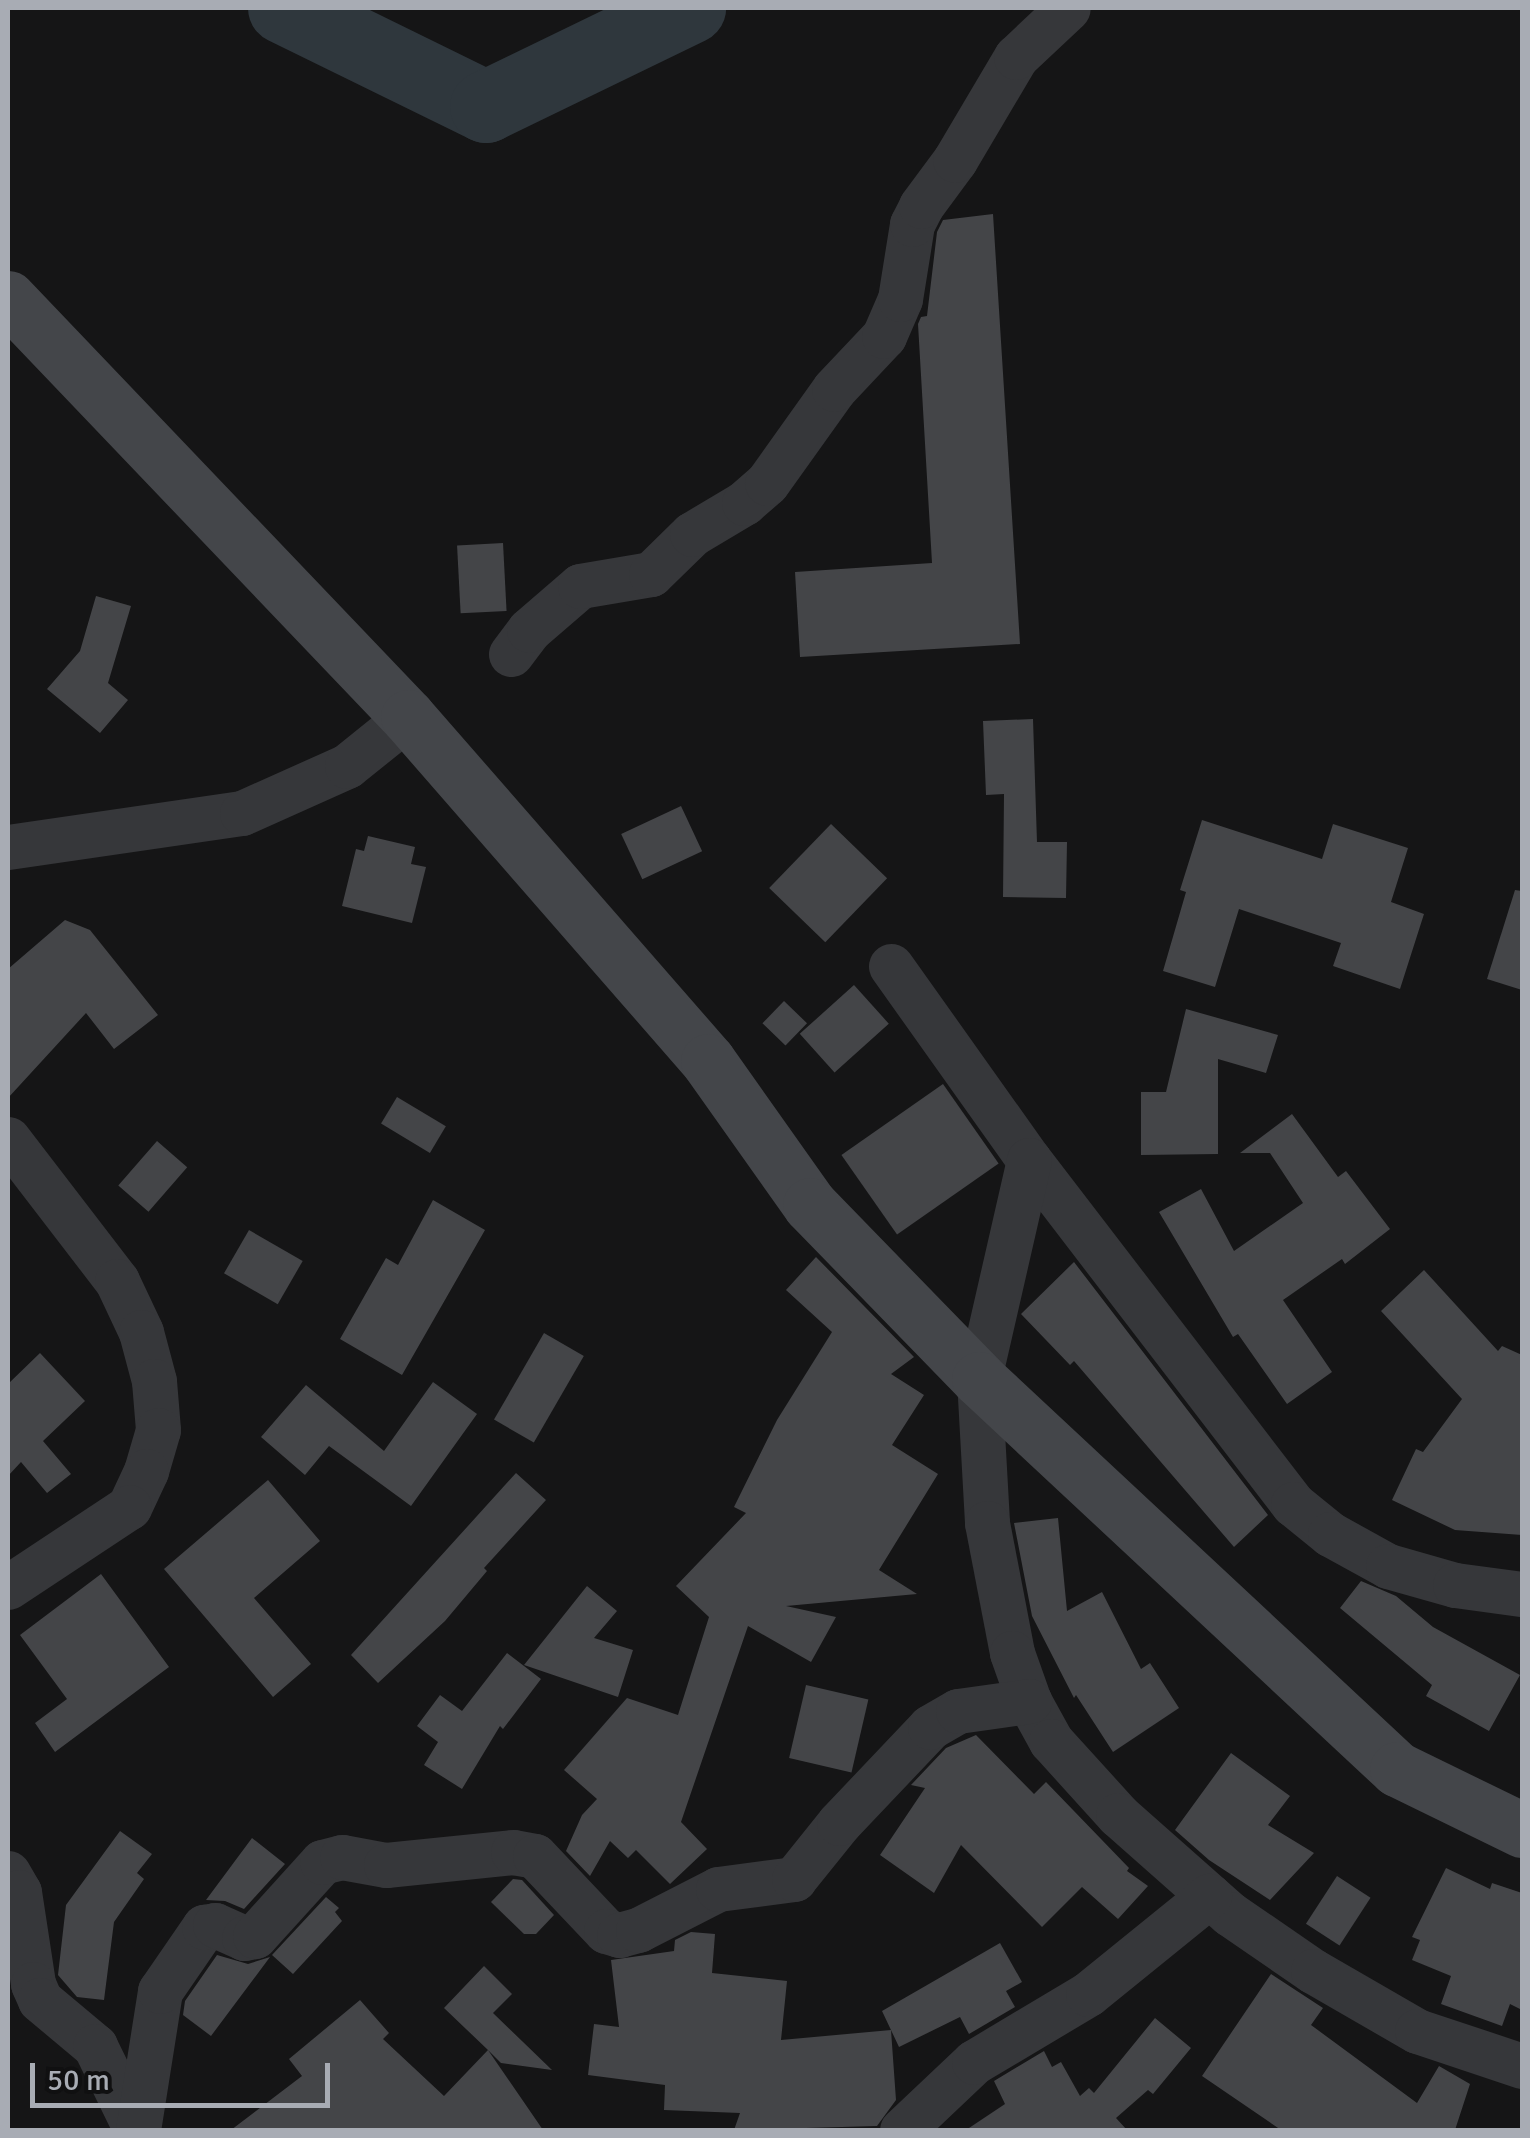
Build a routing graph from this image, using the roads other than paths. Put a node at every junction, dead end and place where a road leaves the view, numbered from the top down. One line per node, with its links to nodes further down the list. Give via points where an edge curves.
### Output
1 (1068, 8): 3 (street, via 1016,57 921,206 900,299 884,336 834,389 777,472 744,503 692,534 651,574 580,586 538,620)
2 (8, 298): 4 (main road)
3 (511, 654)
4 (408, 717): 5 (street, via 347,766 242,813); 9 (main road, via 708,1061 810,1205)
5 (8, 847)
6 (891, 966): 8 (street)
7 (8, 1138): 10 (street, via 117,1280 141,1332 158,1430 129,1507)
8 (1028, 1160): 9 (street); 11 (street, via 1293,1504 1388,1566)
9 (979, 1379): 12 (street, via 987,1523 1012,1653); 13 (main road, via 1398,1769)
10 (8, 1587)
11 (1522, 1594)
12 (1029, 1701): 15 (street, via 1051,1741 1118,1816); 17 (street, via 958,1710 930,1728 794,1879 718,1889 619,1935 606,1931 535,1856 322,1862 255,1936 204,1927 160,1992)
13 (1522, 1830)
14 (8, 1873): 17 (street, via 19,1892 40,2000 95,2046)
15 (1210, 1896): 16 (street, via 1313,1971 1417,2031); 18 (street, via 1088,1994 974,2062)
16 (1522, 2066)
17 (137, 2130)
18 (902, 2130)

